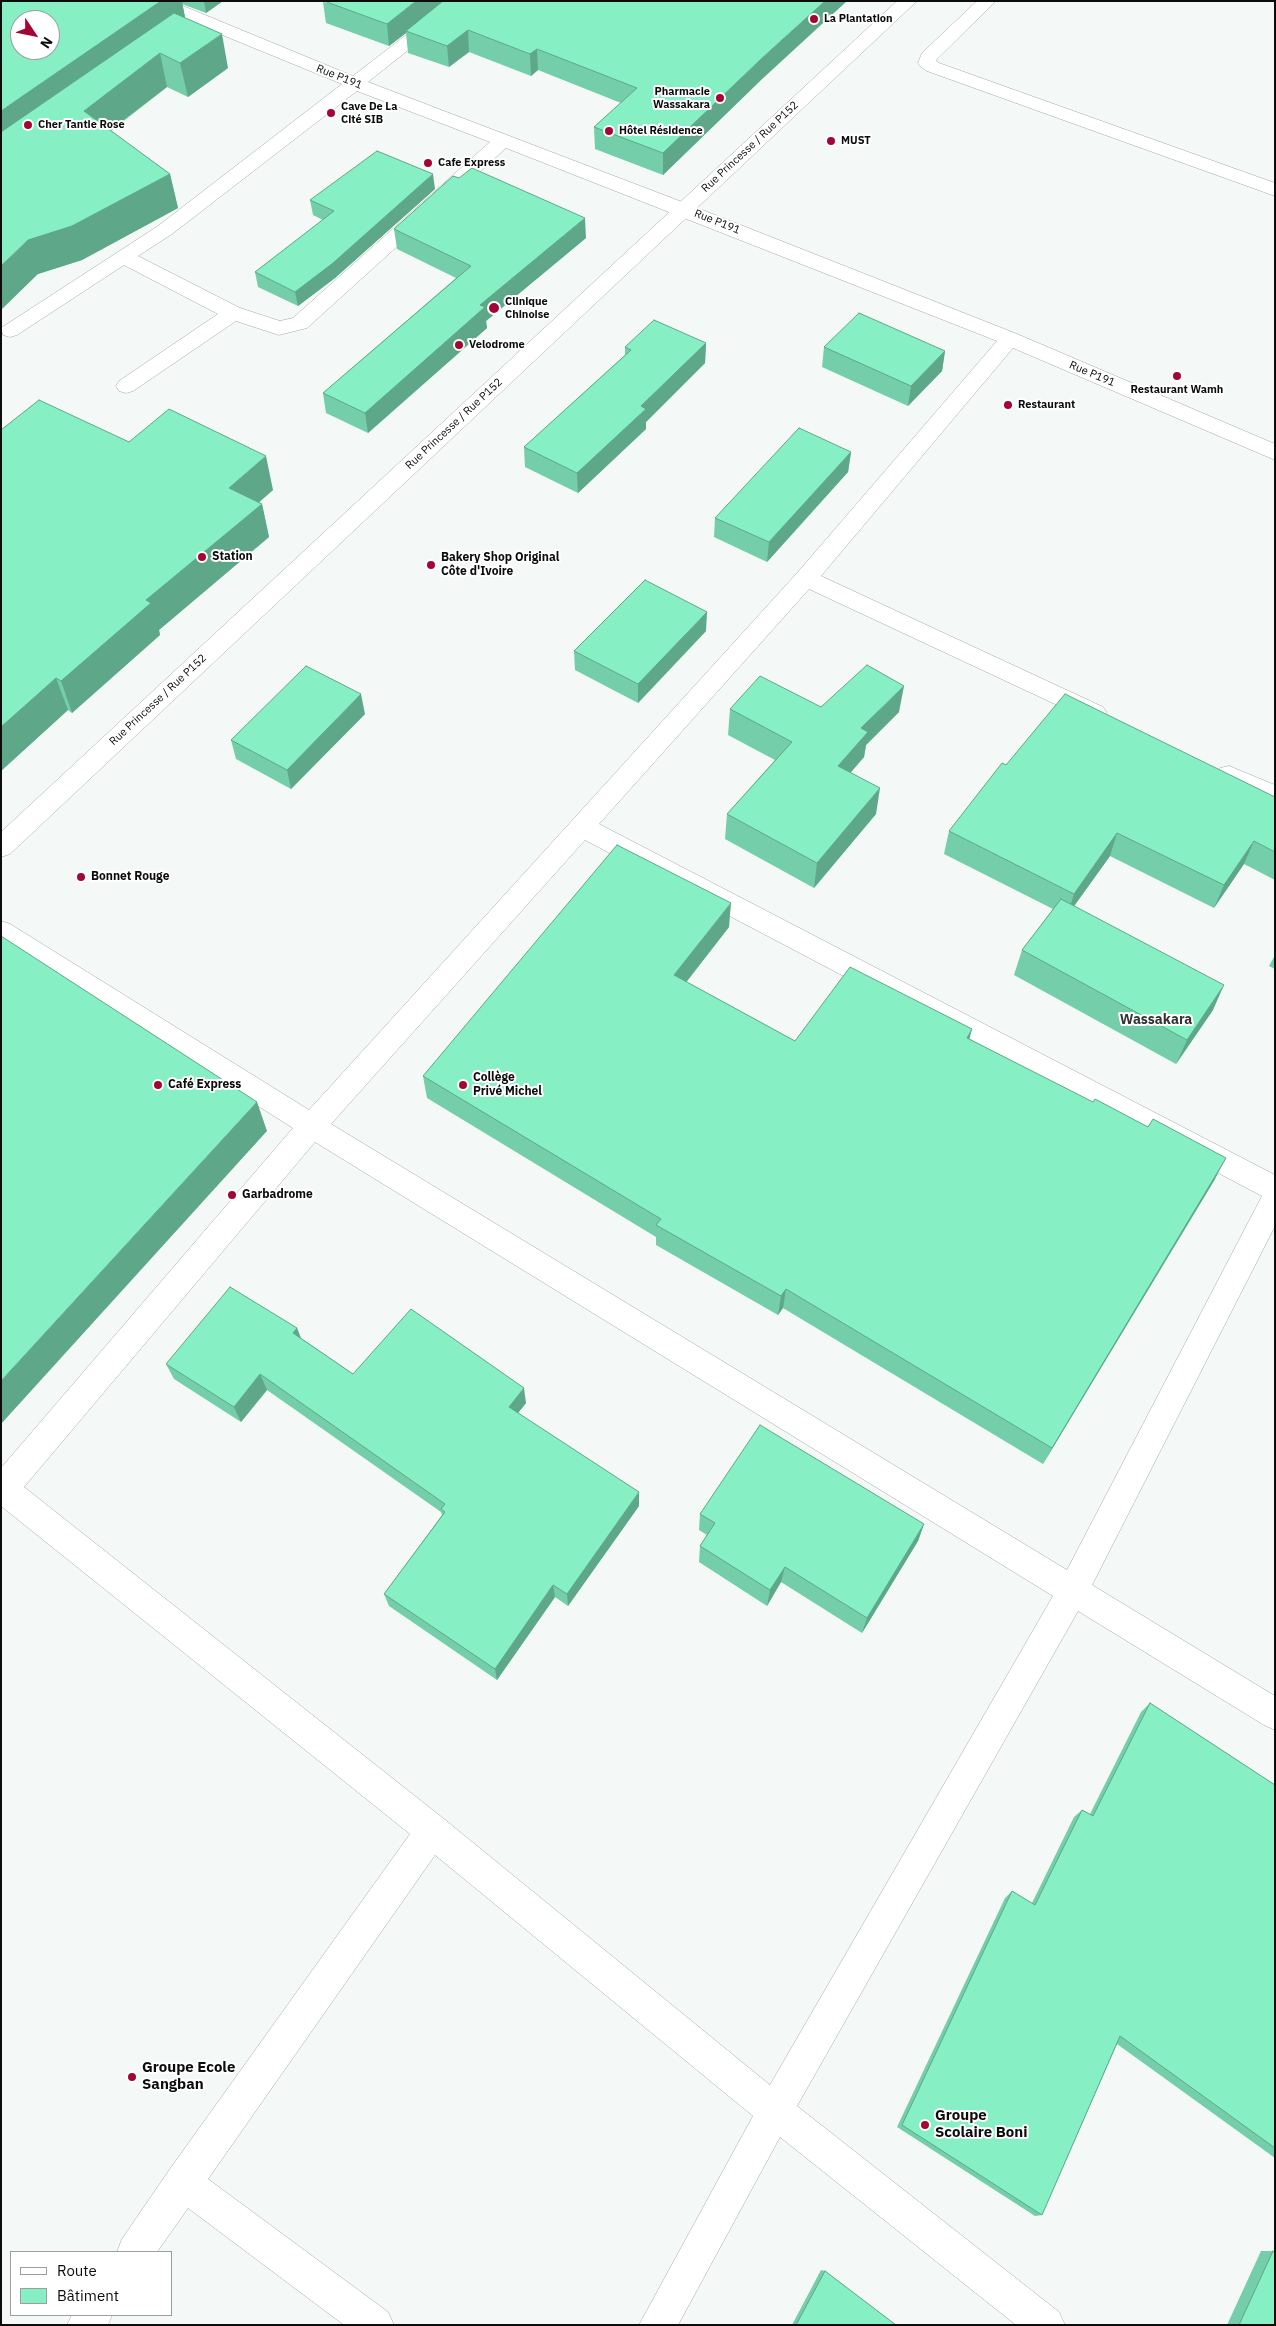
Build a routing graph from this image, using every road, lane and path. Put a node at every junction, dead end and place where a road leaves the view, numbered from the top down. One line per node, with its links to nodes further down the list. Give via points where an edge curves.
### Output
1 (155, 1): 5 (street, Rue P191)
2 (460, 1): 7 (street)
3 (908, 1): 10 (street, Rue Princesse / Rue P152)
4 (987, 1): 9 (street, via 928,57 927,63)
5 (204, 21): 6 (street); 7 (street, Rue P191)
6 (187, 33)
7 (354, 83): 8 (street, Rue P191); 11 (street, via 165,230)
8 (503, 140): 10 (street, Rue P191); 12 (street, via 300,323 279,328)
9 (1275, 190)
10 (683, 209): 14 (street, Rue P191); 22 (street, Rue Princesse / Rue P152)
11 (124, 257): 12 (street); 13 (street)
12 (233, 313): 15 (street)
13 (10, 330)
14 (1010, 339): 16 (street, Rue P191); 17 (street)
15 (126, 386)
16 (1275, 453)
17 (806, 578): 18 (street); 21 (street)
18 (1113, 721)
19 (1212, 767): 20 (street)
20 (1275, 796)
21 (584, 827): 24 (street); 25 (street)
22 (1, 847)
23 (1, 931): 24 (street)
24 (312, 1126): 27 (street); 28 (street)
25 (1275, 1189)
26 (1275, 1198): 28 (street)
27 (2, 1490): 30 (street)
28 (1072, 1592): 29 (street); 31 (street)
29 (1275, 1714)
30 (432, 1831): 31 (street); 32 (street)
31 (775, 2111): 35 (street); 36 (street)
32 (183, 2182): 33 (street); 34 (street)
33 (136, 2251)
34 (375, 2325)
35 (658, 2325)
36 (1046, 2325)

